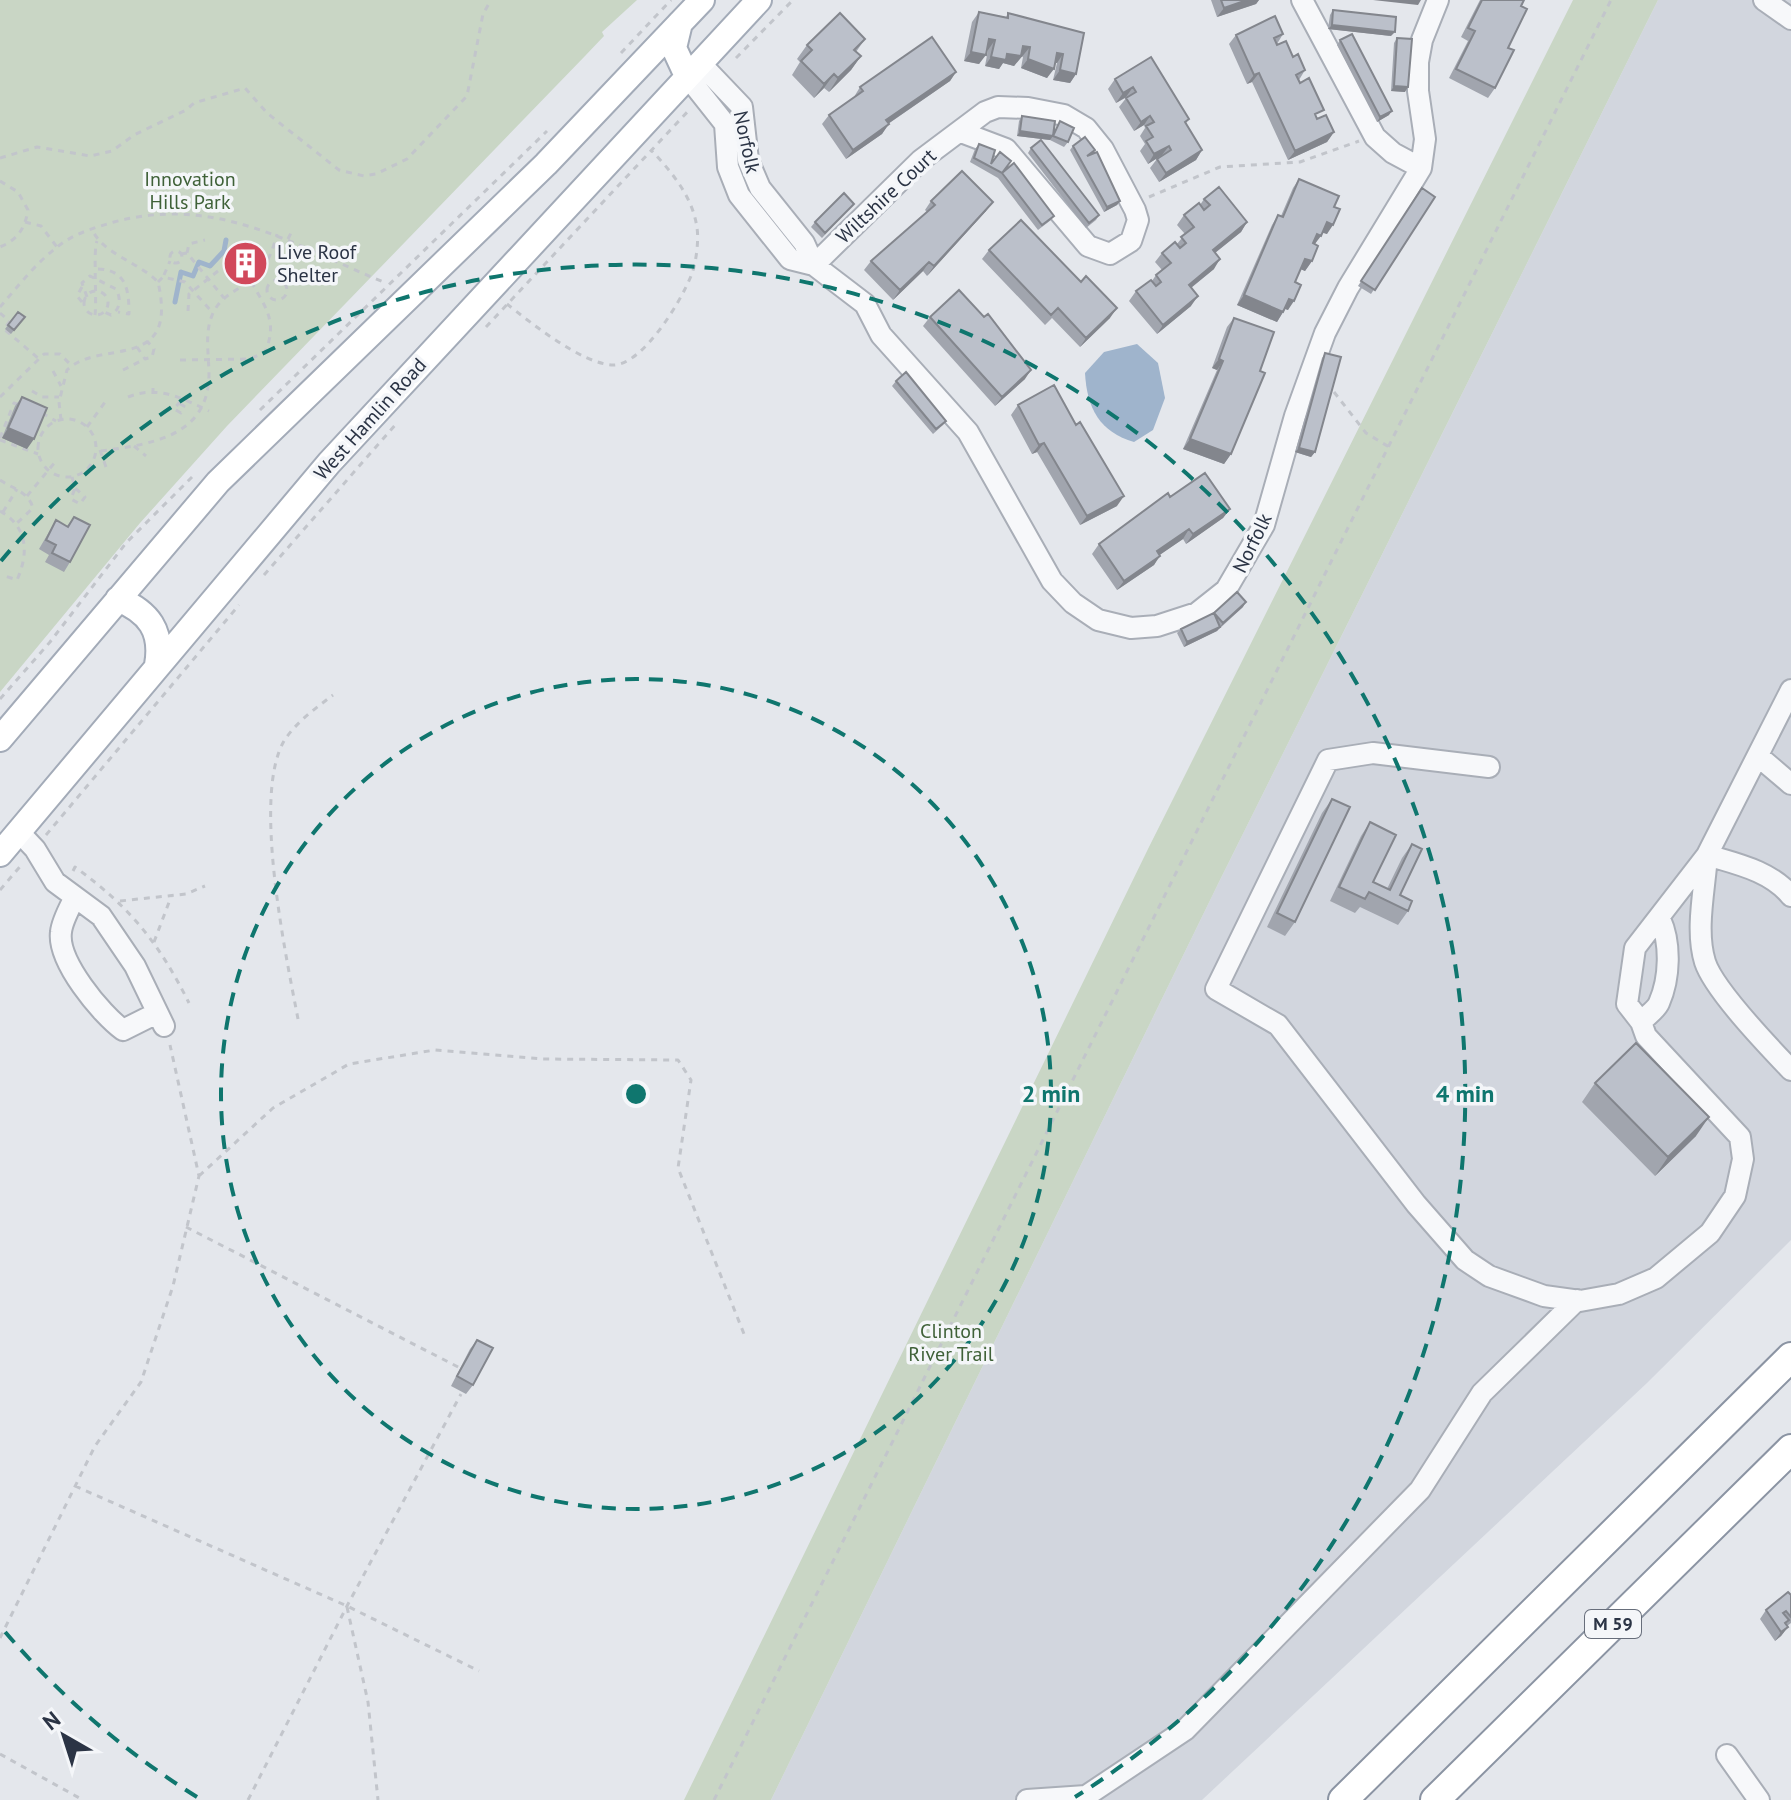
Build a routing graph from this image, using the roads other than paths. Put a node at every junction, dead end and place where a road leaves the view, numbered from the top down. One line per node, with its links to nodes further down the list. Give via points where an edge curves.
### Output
1 (702, 0): 7 (main road)
2 (759, 0): 8 (main road, West Hamlin Road)
3 (1302, 0): 12 (street, via 1373,134)
4 (1438, 0): 12 (street, Norfolk, via 1418,62 1425,139)
5 (1764, 0): 6 (street)
6 (1791, 19)
7 (680, 23): 8 (main road, via 674,48); 15 (main road, via 546,164 245,454)
8 (701, 79): 9 (street, Norfolk, via 742,107); 10 (street, Norfolk); 16 (main road, West Hamlin Road, via 329,463)
9 (746, 122): 10 (street); 13 (street, Norfolk, via 751,172)
10 (726, 130): 13 (street, Norfolk, via 725,154 733,182)
11 (961, 132): 11 (street, Wiltshire Court, via 985,112 1009,106 1073,119 1103,149 1133,205 1138,220 1131,241 1110,254 1088,246 1006,149); 14 (street, Wiltshire Court, via 921,160)
12 (1421, 168): 14 (street, Norfolk, via 1325,333 1264,525 1236,577 1197,613 1157,626 1114,626 1063,594 968,432 881,335 865,304)
13 (771, 222): 14 (street, Norfolk, via 804,243)
14 (814, 265)
15 (118, 599): 16 (main road, via 140,609 152,623 159,642); 19 (main road)
16 (157, 665): 23 (main road, West Hamlin Road)
17 (1791, 690): 18 (street)
18 (1786, 712): 20 (street)
19 (0, 739)
20 (1758, 756): 22 (street); 25 (street)
21 (1489, 767): 31 (street, via 1373,753 1328,760 1216,989 1278,1025 1465,1260 1489,1276 1544,1296)
22 (1791, 784)
23 (27, 840): 24 (main road, West Hamlin Road); 27 (street, via 55,882)
24 (0, 854)
25 (1707, 855): 26 (street, via 1755,870); 28 (street); 30 (street, via 1705,963 1750,1028)
26 (1791, 896)
27 (75, 897): 27 (street, via 101,916 135,966 160,1019 123,1030 107,1019 70,967 60,933)
28 (1660, 919): 29 (street, via 1667,963 1658,1005); 29 (street, via 1635,948 1627,1004)
29 (1641, 1022): 31 (street, via 1646,1036 1740,1137 1743,1159 1735,1196 1710,1233 1656,1278 1619,1294)
30 (1791, 1070)
31 (1577, 1300): 35 (street, via 1482,1393 1420,1490 1185,1730 1086,1796)
32 (1791, 1355): 36 (highway)
33 (1791, 1449): 37 (highway, M 59)
34 (1727, 1755): 38 (street)
35 (1027, 1800)
36 (1343, 1800)
37 (1435, 1800)
38 (1759, 1800)

